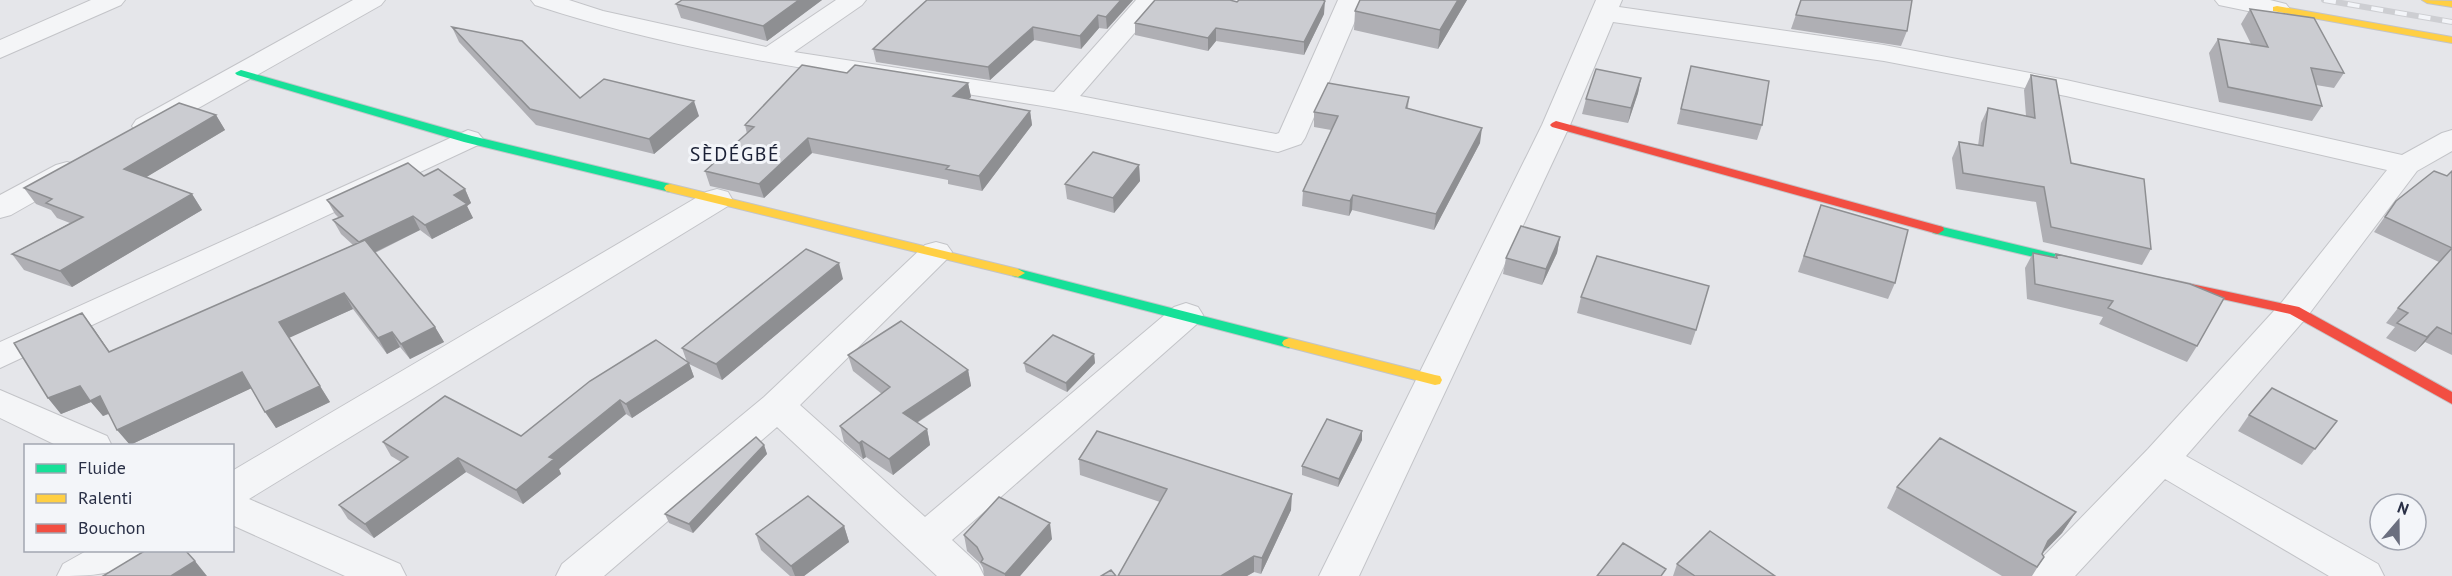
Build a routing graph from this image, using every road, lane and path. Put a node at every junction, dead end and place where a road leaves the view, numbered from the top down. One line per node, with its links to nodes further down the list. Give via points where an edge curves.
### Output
1 (112, 0): 15 (street)
2 (372, 0): 17 (street)
3 (544, 0): 13 (street)
4 (623, 0): 13 (street)
5 (853, 0): 16 (street)
6 (1150, 0): 18 (street)
7 (1351, 0): 18 (street, via 1291,138 1285,141 1268,142)
8 (2228, 0): 12 (street)
9 (2427, 0): 10 (street)
10 (2452, 4)
11 (1607, 6): 19 (street); 24 (street, via 2066,88)
12 (2277, 9): 14 (street)
13 (596, 17): 16 (street)
14 (2452, 40)
15 (0, 50)
16 (770, 56): 18 (street)
17 (241, 73): 20 (street); 21 (street)
18 (1061, 101)
19 (1556, 125): 28 (street, via 1882,216); 33 (street)
20 (126, 138)
21 (468, 139): 25 (street); 32 (street)
22 (2452, 139): 24 (street)
23 (94, 155): 26 (street)
24 (2406, 165): 30 (street)
25 (717, 199): 27 (street); 39 (street)
26 (0, 208)
27 (936, 252): 31 (street); 36 (street)
28 (2087, 266)
29 (2156, 281): 30 (street)
30 (2294, 310): 34 (street); 38 (street)
31 (1186, 315): 33 (street); 41 (street)
32 (0, 356)
33 (1436, 380): 47 (street)
34 (2452, 399)
35 (0, 403): 37 (street)
36 (777, 406): 41 (street); 45 (street)
37 (90, 444)
38 (2161, 459): 48 (street); 49 (street)
39 (234, 489)
40 (234, 509): 44 (street)
41 (924, 541): 46 (street)
42 (120, 552): 43 (street)
43 (77, 576)
44 (386, 576)
45 (576, 576)
46 (964, 576)
47 (1339, 576)
48 (2050, 576)
49 (2364, 576)

